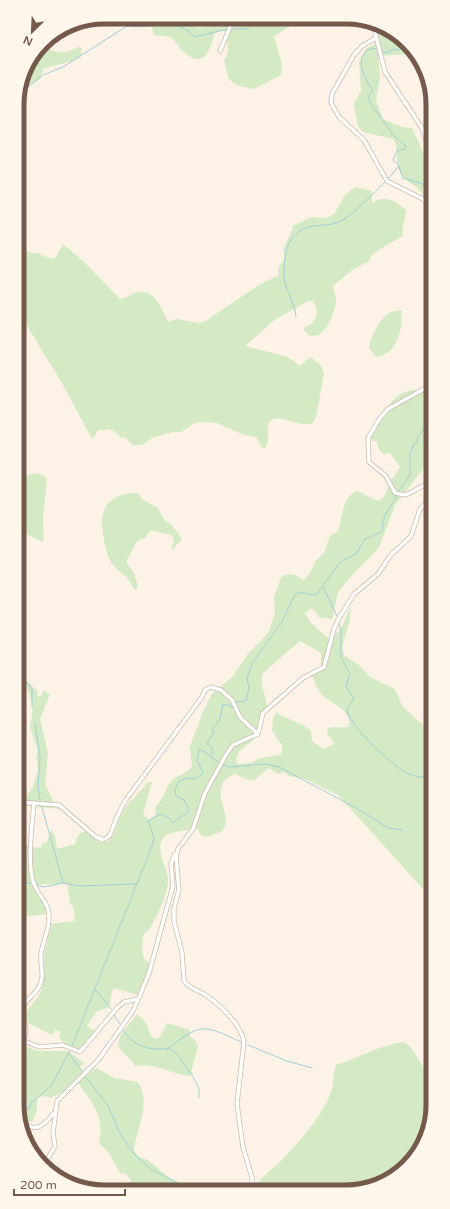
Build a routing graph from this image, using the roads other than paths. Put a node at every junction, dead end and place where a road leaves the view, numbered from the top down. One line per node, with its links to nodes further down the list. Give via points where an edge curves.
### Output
1 (230, 24): 4 (street)
2 (374, 29): 3 (street)
3 (376, 38): 5 (street, via 385,72 422,128); 6 (street, via 362,46 354,55 332,94 332,103 339,117 364,140 387,181)
4 (220, 51)
5 (426, 140)
6 (426, 201)
7 (426, 386): 8 (street, via 388,409 368,438 370,462 386,476 395,493 406,495)
8 (426, 483)
9 (426, 503): 10 (street, via 420,509 411,536 390,556 378,574 354,594 339,618 324,667 303,678 263,713)
10 (258, 734): 12 (street, via 240,717 233,702 221,690 211,687 205,690 125,801 107,839 101,840 96,837 59,805); 13 (street, via 233,745 227,753 205,792 194,826)
11 (24, 803): 12 (street)
12 (34, 804): 15 (street, via 31,874 38,895 46,906 49,924 41,956 40,985)
13 (177, 852): 14 (street, via 171,864 173,886 149,972); 21 (street, via 179,890 174,908 174,921 182,953 183,978 187,984 206,995 224,1012 241,1031 244,1040 237,1104)
14 (138, 999): 17 (street, via 124,1002 118,1007 82,1051 61,1045 41,1047); 18 (street, via 128,1019 95,1064 59,1096)
15 (24, 1006)
16 (24, 1021): 17 (street, via 27,1030)
17 (24, 1040)
18 (55, 1112): 19 (street, via 45,1124); 20 (street, via 55,1146)
19 (27, 1127)
20 (47, 1160)
21 (252, 1185)

